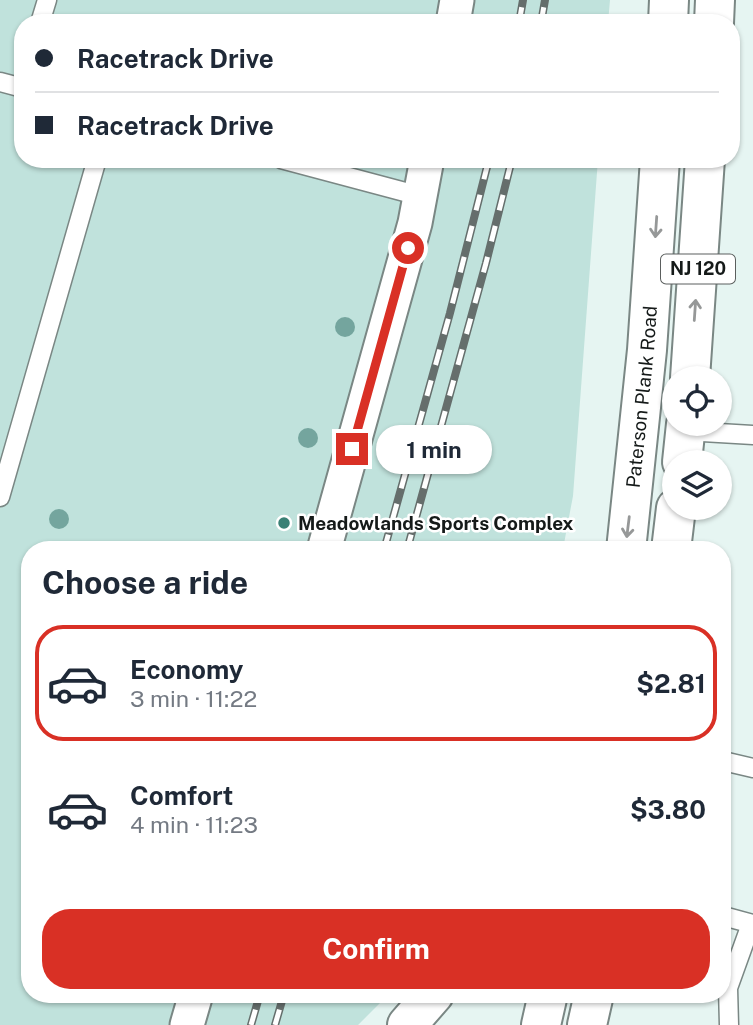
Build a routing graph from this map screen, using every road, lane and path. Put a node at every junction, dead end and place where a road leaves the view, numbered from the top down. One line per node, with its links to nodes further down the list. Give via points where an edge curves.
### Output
1 (94, 168): 10 (lane)
2 (315, 168): 6 (lane)
3 (425, 168): 6 (street)
4 (659, 168): 13 (main road, Paterson Plank Road / NJ 120, one-way to 13)
5 (704, 168): 7 (main road, NJ 120, one-way to 5)
6 (420, 196): 12 (street)
7 (691, 366)
8 (753, 435): 9 (lane)
9 (684, 439)
10 (0, 497)
11 (675, 520): 14 (main road)
12 (326, 541)
13 (627, 541)
14 (672, 541)
15 (731, 763): 16 (lane)
16 (753, 768)
17 (731, 918): 18 (lane)
18 (752, 924): 19 (lane)
19 (731, 980)
20 (193, 1003): 25 (street)
21 (426, 1003): 26 (main road)
22 (546, 1003): 27 (main road)
23 (592, 1003): 28 (main road)
24 (728, 1003): 29 (lane)
25 (187, 1025)
26 (407, 1025)
27 (541, 1025)
28 (587, 1025)
29 (729, 1025)

